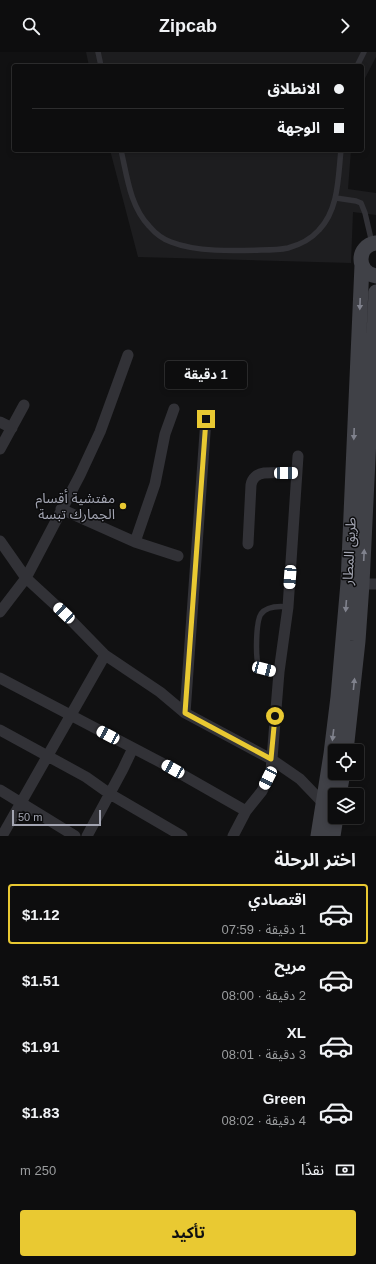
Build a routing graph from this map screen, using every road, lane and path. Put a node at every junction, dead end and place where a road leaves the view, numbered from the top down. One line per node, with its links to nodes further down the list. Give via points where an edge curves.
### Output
1 (98, 52): 3 (lane)
2 (364, 52): 4 (lane)
3 (101, 64)
4 (358, 64)
5 (122, 152): 7 (lane, via 134,202 140,214 157,235 182,246 235,250 287,248 299,244 319,230 330,215)
6 (341, 152): 7 (lane)
7 (336, 198): 8 (lane, via 361,203)
8 (374, 243): 9 (main road, طريق المطار, via 362,254)
9 (362, 265): 10 (main road, via 369,274); 27 (main road, طريق المطار, one-way to 27)
10 (376, 276)
11 (376, 292): 27 (main road, طريق المطار, one-way to 11)
12 (128, 355): 21 (street, via 100,432)
13 (24, 405): 17 (street)
14 (174, 409): 23 (street, via 164,434 155,484)
15 (206, 419): 33 (street)
16 (0, 422): 17 (street)
17 (12, 428): 18 (street)
18 (0, 449)
19 (298, 456): 20 (street)
20 (296, 472): 24 (street, via 260,474 254,477); 28 (street)
21 (61, 509): 23 (street); 26 (street)
22 (0, 541): 26 (street)
23 (135, 542): 25 (street)
24 (248, 544)
25 (178, 556)
26 (26, 578): 29 (street); 30 (street)
27 (362, 583): 36 (main road, طريق المطار, one-way to 27); 40 (main road, طريق المطار, one-way to 40, via 338,697)
28 (288, 607): 31 (street); 31 (lane, via 280,606 265,610 260,615 258,624 257,663 259,667)
29 (0, 612)
30 (105, 655): 33 (street, via 160,692); 34 (street)
31 (279, 672): 39 (street)
32 (0, 678): 34 (street)
33 (185, 713): 39 (street)
34 (71, 715): 37 (street); 38 (street)
35 (0, 730): 38 (street)
36 (347, 744)
37 (133, 748): 42 (street); 46 (street)
38 (48, 756): 42 (street); 43 (street)
39 (271, 759): 44 (street, via 300,779); 46 (street, via 271,771 262,791)
40 (330, 788)
41 (0, 790): 43 (street)
42 (110, 794): 50 (street); 51 (street)
43 (21, 803): 48 (street); 49 (street)
44 (328, 804)
45 (328, 808): 53 (main road, طريق المطار)
46 (246, 811): 52 (street)
47 (335, 824): 54 (main road)
48 (2, 836)
49 (75, 836)
50 (86, 836)
51 (182, 836)
52 (233, 836)
53 (318, 836)
54 (333, 836)

